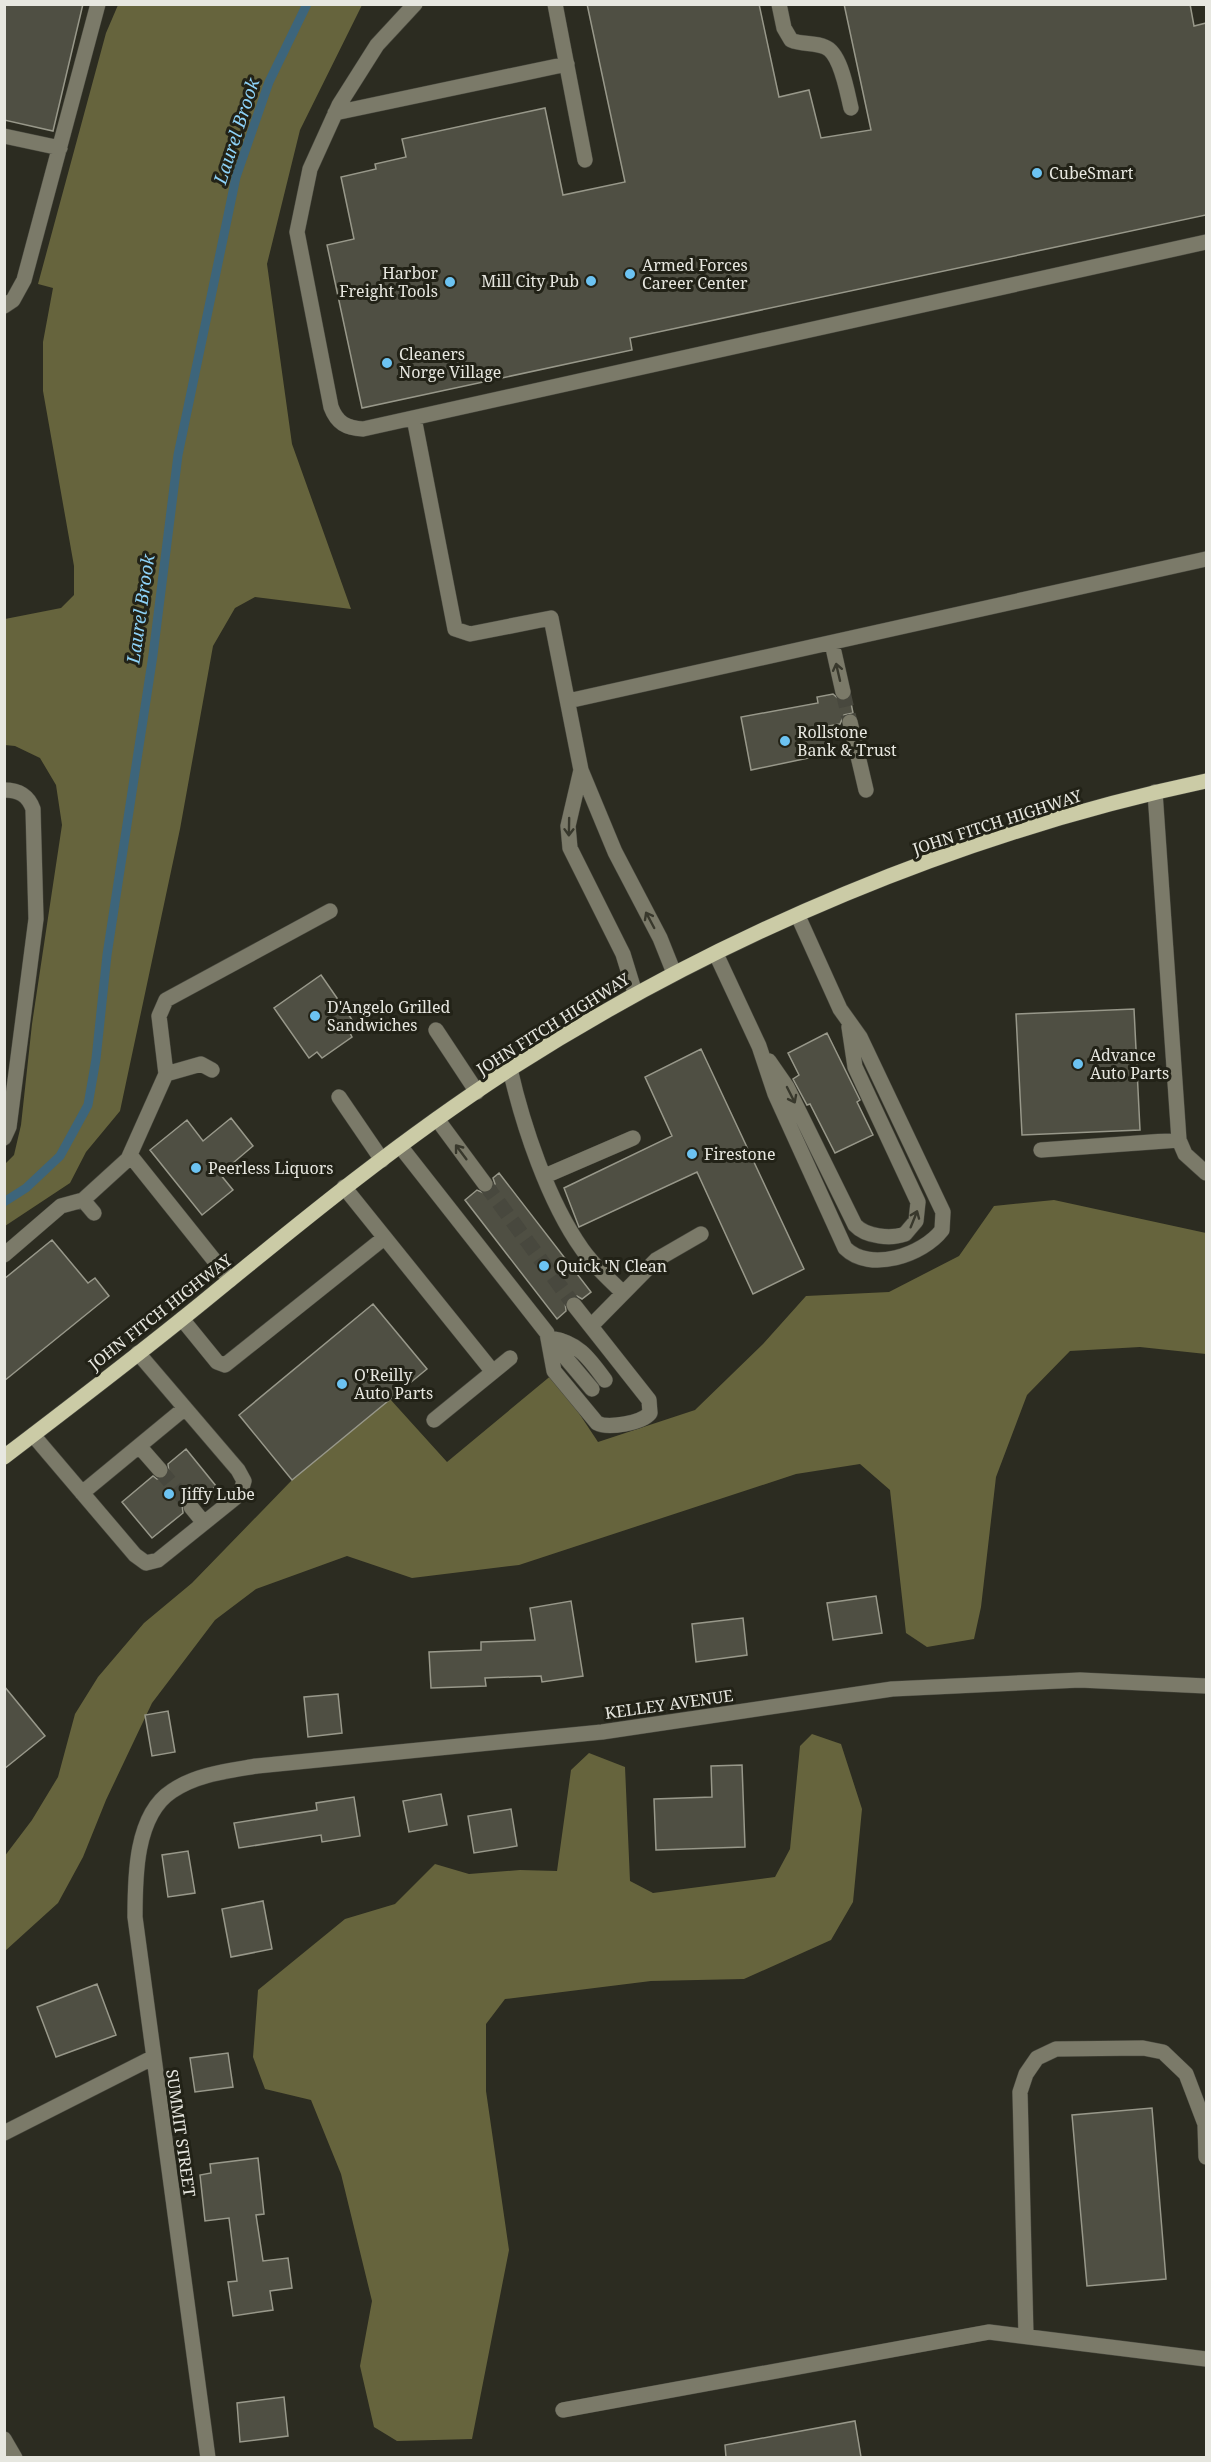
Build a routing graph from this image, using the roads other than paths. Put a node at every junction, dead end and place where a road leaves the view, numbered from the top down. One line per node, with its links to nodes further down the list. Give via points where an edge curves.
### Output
1 (98, 4): 9 (street)
2 (415, 4): 7 (street, via 377,45)
3 (555, 4): 5 (street)
4 (779, 4): 6 (street, via 791,40 826,47 834,55)
5 (567, 64): 7 (street); 10 (street)
6 (851, 108)
7 (335, 113): 13 (street, via 310,169 297,232 331,407 341,423 350,428)
8 (4, 136): 9 (street)
9 (60, 148): 12 (street, via 24,280 13,300)
10 (585, 160)
11 (1206, 242): 13 (street)
12 (4, 306)
13 (414, 418): 17 (street, via 455,629 471,634 551,618)
14 (1206, 559): 17 (street)
15 (834, 652): 16 (street, one-way to 15)
16 (843, 692)
17 (568, 701): 19 (street)
18 (850, 722): 22 (street)
19 (581, 770): 27 (street, one-way to 19, via 615,852); 28 (street, one-way to 28, via 568,826 570,848 623,954)
20 (1206, 781): 23 (main road, JOHN FITCH HIGHWAY)
21 (4, 790): 38 (street, via 26,796 33,809 37,900 9,1127)
22 (866, 790)
23 (1155, 792): 25 (main road, JOHN FITCH HIGHWAY, via 965,849); 40 (street)
24 (330, 911): 34 (street, via 166,1000 159,1016)
25 (798, 916): 26 (main road, JOHN FITCH HIGHWAY); 29 (street)
26 (716, 954): 27 (main road, JOHN FITCH HIGHWAY); 31 (street)
27 (674, 973): 28 (main road, JOHN FITCH HIGHWAY)
28 (635, 993): 32 (main road, JOHN FITCH HIGHWAY)
29 (843, 1015): 31 (street, one-way to 29, via 788,1087 855,1225 873,1234 905,1234 916,1221 918,1202 855,1067 853,1038); 31 (street, via 861,1037 943,1212 944,1225 938,1236 904,1255 873,1260 851,1254 845,1248 775,1094)
30 (436, 1030): 35 (street)
31 (759, 1046)
32 (510, 1069): 35 (main road, JOHN FITCH HIGHWAY); 46 (street, via 520,1116)
33 (212, 1070): 34 (street, via 201,1064)
34 (166, 1074): 43 (street)
35 (477, 1092): 37 (main road, JOHN FITCH HIGHWAY)
36 (339, 1097): 44 (street)
37 (437, 1119): 41 (main road, JOHN FITCH HIGHWAY); 47 (street, one-way to 37)
38 (4, 1138)
39 (633, 1138): 46 (street)
40 (1179, 1140): 42 (street); 45 (street, via 1185,1154)
41 (400, 1146): 44 (main road, JOHN FITCH HIGHWAY); 59 (street)
42 (1041, 1150)
43 (130, 1155): 49 (street); 54 (street)
44 (382, 1160): 48 (main road, JOHN FITCH HIGHWAY)
45 (1206, 1173)
46 (545, 1176): 55 (street, via 581,1248)
47 (485, 1184)
48 (344, 1187): 52 (street); 54 (main road, JOHN FITCH HIGHWAY)
49 (83, 1200): 50 (street); 53 (street, via 61,1206)
50 (94, 1213)
51 (701, 1234): 55 (street, via 656,1260)
52 (384, 1238): 57 (street, via 225,1365 217,1362); 63 (street)
53 (4, 1255)
54 (230, 1280): 57 (main road, JOHN FITCH HIGHWAY)
55 (623, 1293): 58 (street)
56 (574, 1305): 58 (street)
57 (182, 1319): 60 (main road, JOHN FITCH HIGHWAY)
58 (591, 1326): 62 (street)
59 (549, 1338): 64 (street); 65 (street, via 552,1367)
60 (138, 1353): 66 (street); 68 (main road, JOHN FITCH HIGHWAY)
61 (510, 1358): 63 (street)
62 (623, 1367): 64 (street); 65 (street, via 649,1400 648,1416 600,1426)
63 (493, 1372): 67 (street)
64 (598, 1384): 65 (street)
65 (578, 1400)
66 (185, 1408): 69 (street); 74 (street, via 244,1481 240,1494)
67 (434, 1420)
68 (33, 1435): 70 (main road, JOHN FITCH HIGHWAY); 72 (street)
69 (139, 1446): 71 (street); 72 (street)
70 (4, 1457)
71 (160, 1470)
72 (82, 1493): 74 (street, via 135,1556 146,1563 158,1560)
73 (191, 1507): 74 (street)
74 (204, 1523)
75 (1206, 1686): 76 (street, KELLEY AVENUE, via 1090,1680 892,1689 602,1732 257,1766 187,1783 159,1801)
76 (152, 1814): 77 (street, SUMMIT STREET, via 138,1860 135,1894 139,1962)
77 (152, 2058): 78 (street); 85 (street, SUMMIT STREET)
78 (4, 2133)
79 (1206, 2157): 80 (street, via 1205,2124 1186,2074 1163,2052 1143,2048 1056,2049 1037,2058 1020,2092)
80 (1026, 2336): 81 (street); 82 (street, via 989,2332)
81 (1206, 2359)
82 (563, 2410)
83 (4, 2439): 84 (street)
84 (15, 2457)
85 (208, 2457)

